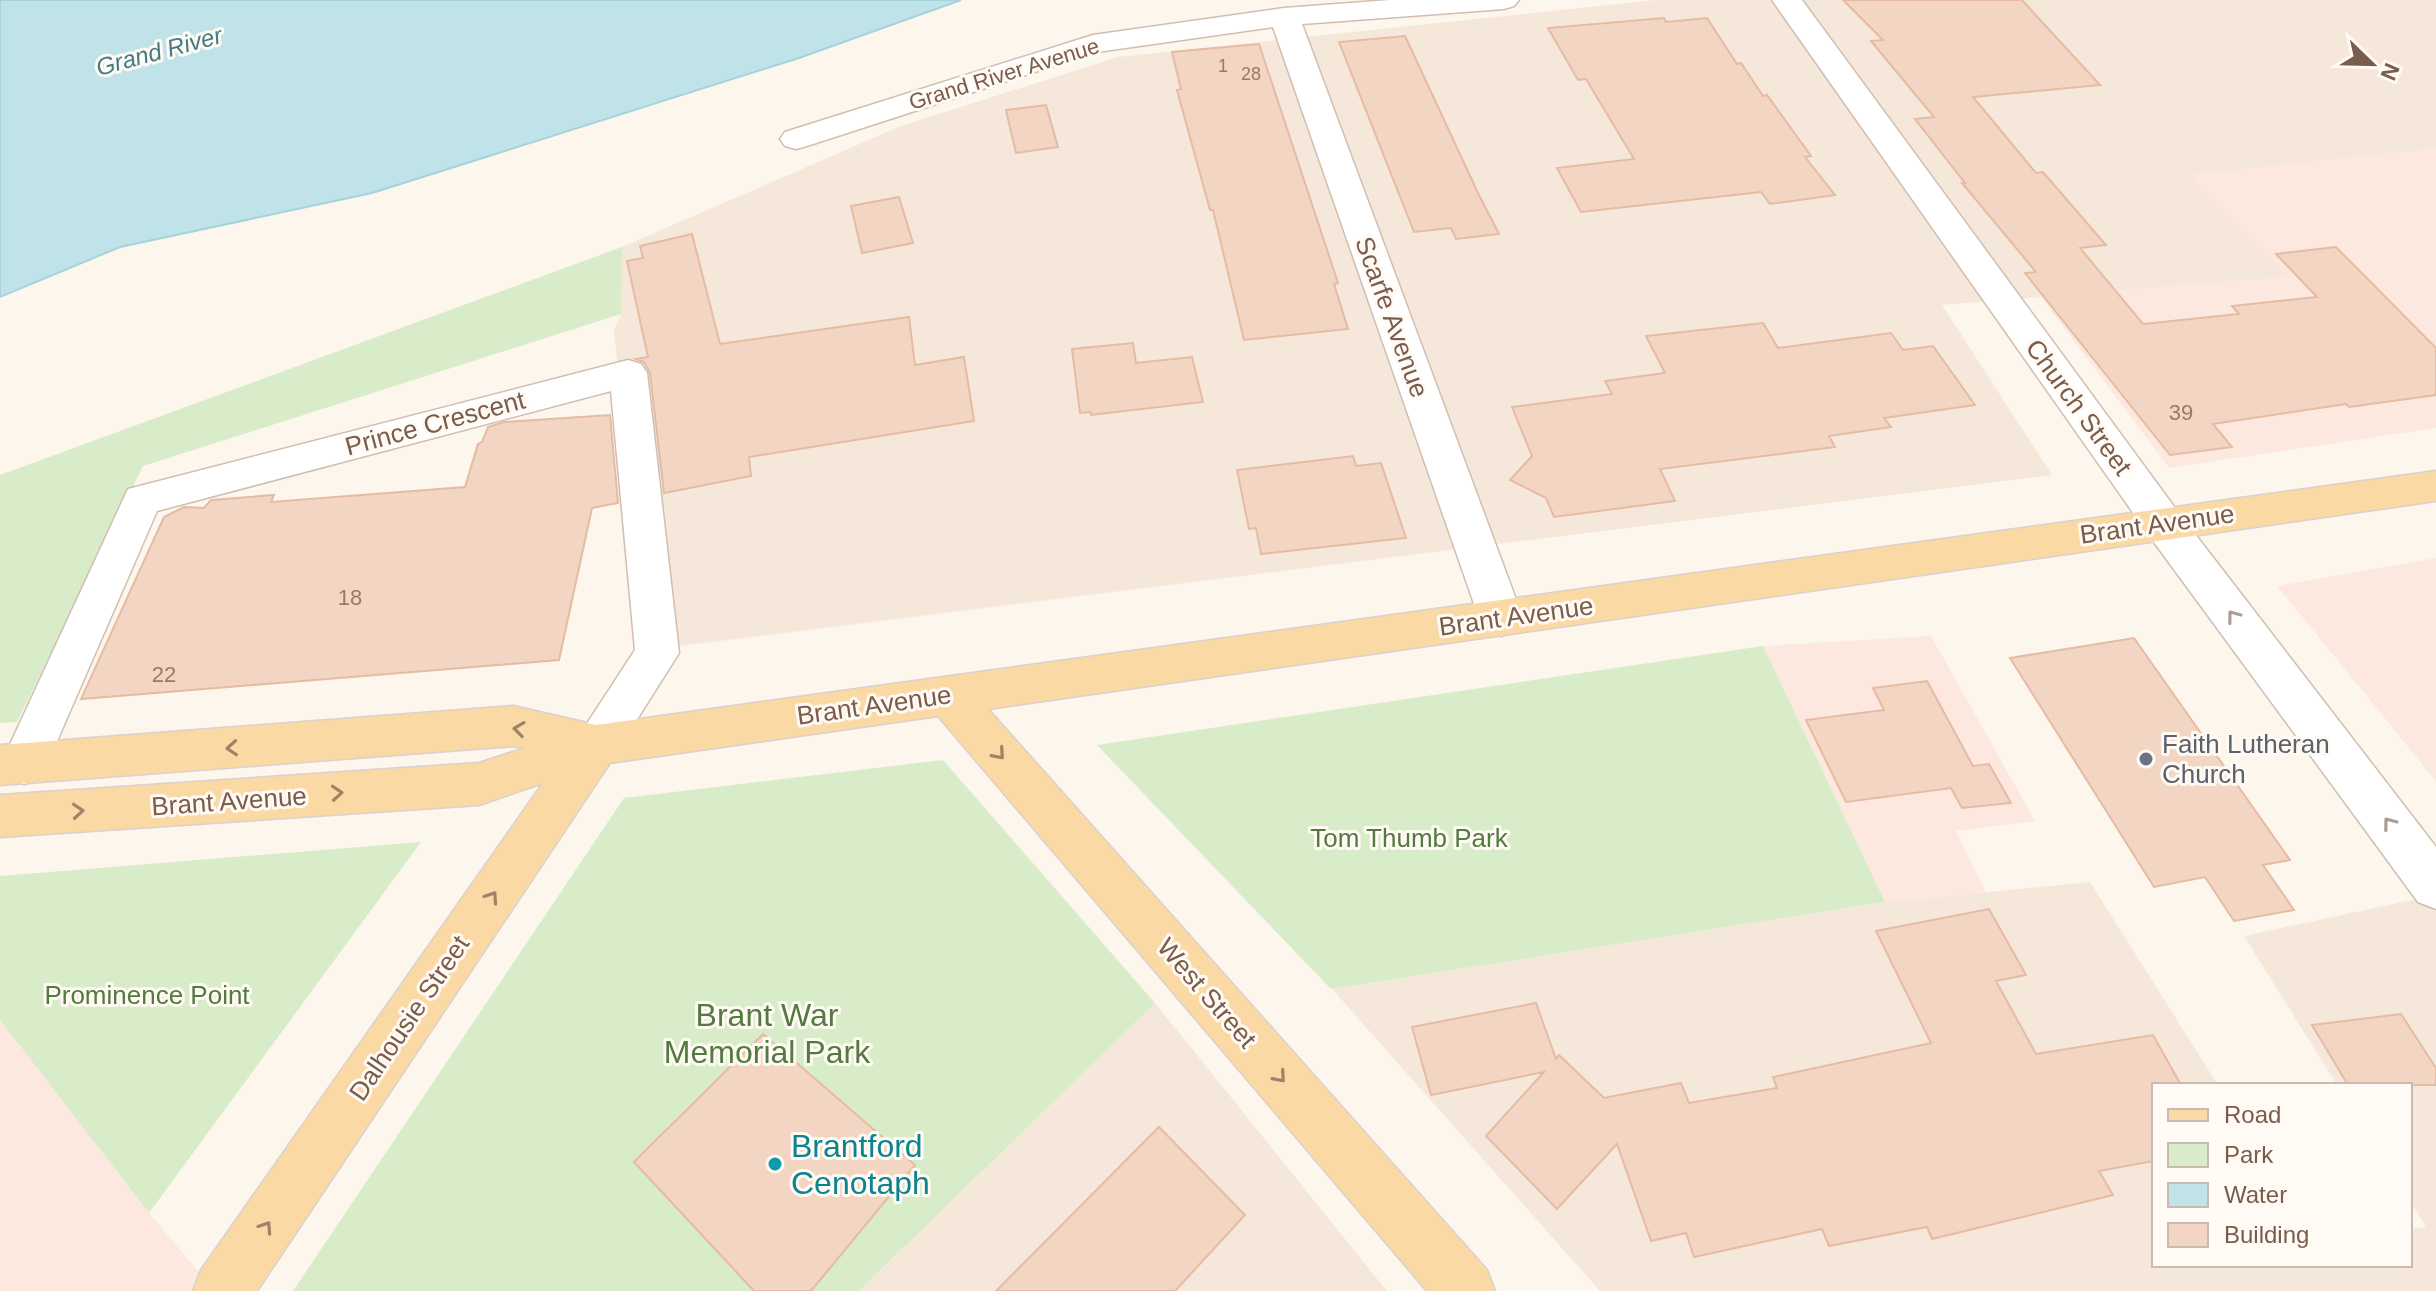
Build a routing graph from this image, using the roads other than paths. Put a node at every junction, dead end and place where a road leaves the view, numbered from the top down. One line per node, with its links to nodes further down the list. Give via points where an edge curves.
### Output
1 (1504, 0): 3 (street, Grand River Avenue)
2 (1787, 0): 6 (street, Church Street)
3 (1284, 17): 4 (street, Grand River Avenue, via 1093,44); 7 (street, Scarfe Avenue)
4 (796, 139)
5 (2436, 486): 6 (main road, Brant Avenue)
6 (2163, 523): 7 (main road, Brant Avenue); 12 (street, Church Street, one-way to 6)
7 (1501, 618): 8 (main road, Brant Avenue)
8 (948, 695): 9 (main road, Brant Avenue); 14 (main road, West Street, one-way to 14)
9 (596, 745): 10 (main road, Brant Avenue, one-way to 10, via 513,726); 10 (street, Prince Crescent, via 657,653 628,373 142,500); 11 (main road, Brant Avenue, one-way to 9, via 479,784); 13 (main road, Dalhousie Street, one-way to 9)
10 (8, 763)
11 (0, 816)
12 (2436, 886)
13 (222, 1291)
14 (1466, 1291)

